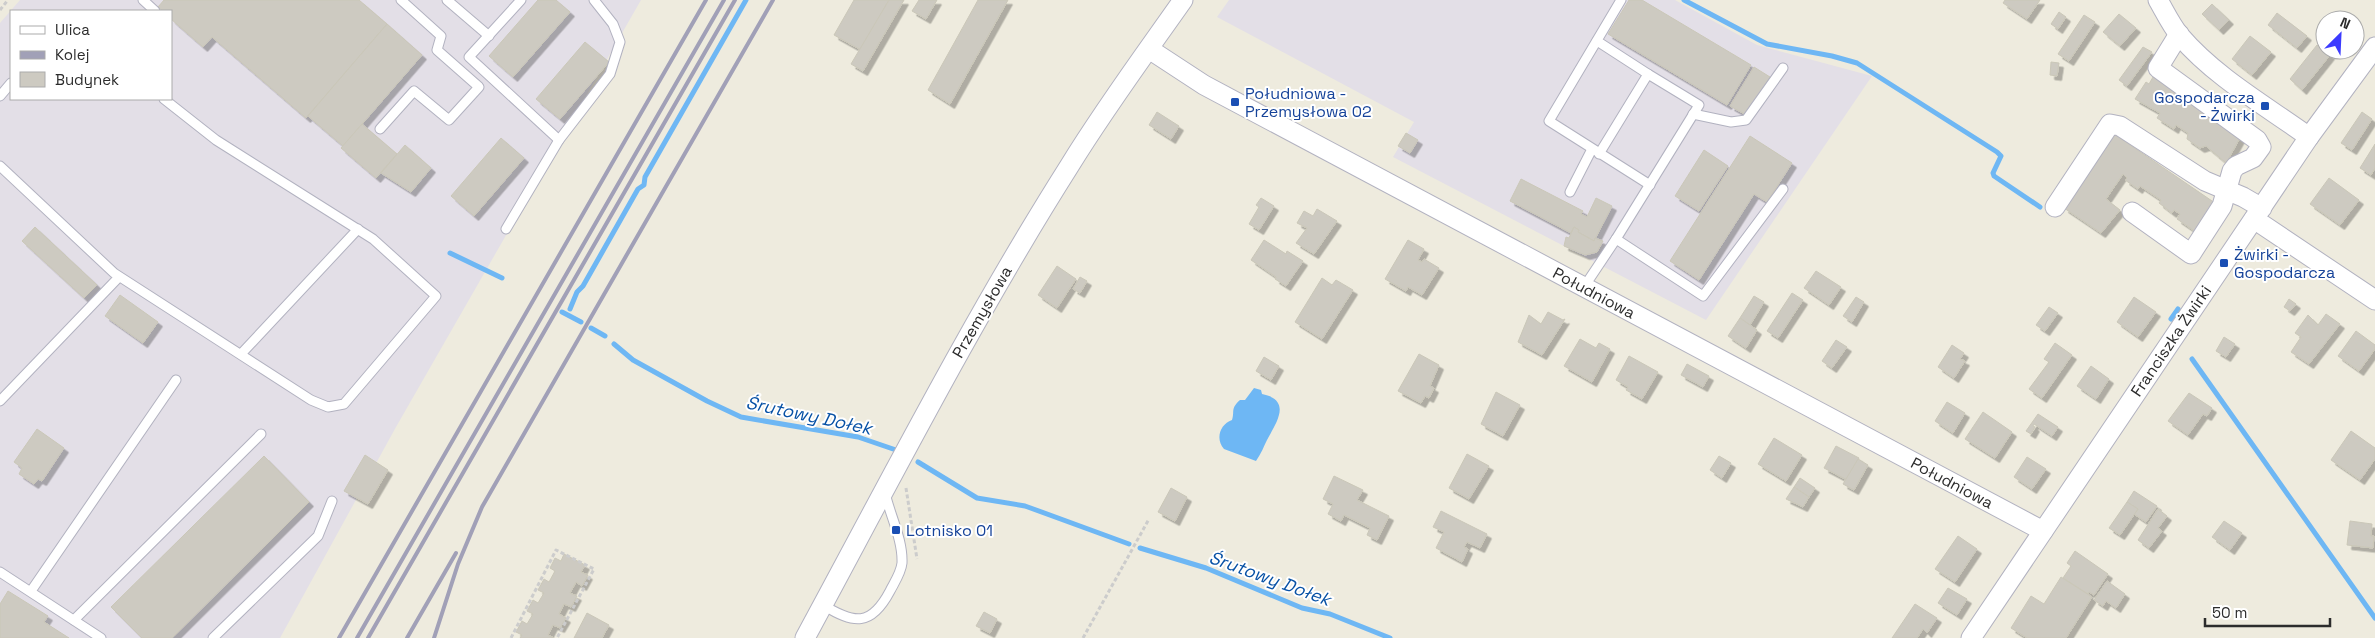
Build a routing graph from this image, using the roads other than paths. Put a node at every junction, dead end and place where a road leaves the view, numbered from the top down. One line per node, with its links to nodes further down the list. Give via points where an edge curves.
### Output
1 (401, 0): 19 (lane, via 441,36 437,50 479,87 449,120 414,91)
2 (447, 0): 9 (lane)
3 (521, 0): 9 (lane)
4 (594, 0): 21 (lane, via 613,24 620,42 610,74)
5 (1183, 0): 12 (street, Przemysłowa)
6 (1621, 0): 10 (lane)
7 (2158, 0): 8 (street)
8 (2179, 34): 20 (street, via 2214,68); 26 (street, via 2158,68 2260,144 2256,155 2232,171)
9 (489, 36): 21 (lane, via 469,57)
10 (1597, 41): 14 (lane); 22 (lane, via 1549,122)
11 (2375, 47): 20 (street, Franciszka Żwirki)
12 (1149, 49): 35 (street, Południowa, via 1204,85); 41 (street, Przemysłowa, via 1071,162 1014,256)
13 (1783, 68): 18 (lane, via 1746,120 1732,122)
14 (1648, 74): 18 (lane, via 1699,105); 22 (lane)
15 (10, 84): 16 (lane)
16 (0, 96)
17 (165, 100): 31 (lane, via 216,140)
18 (1693, 114): 24 (lane)
19 (380, 130)
20 (2309, 138): 30 (street, Franciszka Żwirki)
21 (559, 140): 32 (lane)
22 (1595, 152): 24 (lane); 27 (lane)
23 (0, 166): 34 (lane)
24 (1650, 186): 33 (lane)
25 (1783, 188): 33 (lane, via 1703,296)
26 (2225, 190): 28 (street, via 2190,172 2120,126 2110,124); 29 (street, via 2222,206 2191,254); 30 (street)
27 (1570, 192)
28 (2055, 207)
29 (2132, 212)
30 (2258, 213): 36 (street); 43 (street, Franciszka Żwirki)
31 (358, 229): 37 (lane); 37 (lane, via 436,296 344,404 328,407 311,400)
32 (506, 229)
33 (1616, 239): 35 (lane)
34 (119, 277): 37 (lane); 39 (lane)
35 (1584, 287): 43 (street, Południowa)
36 (2375, 300)
37 (241, 354)
38 (176, 380): 45 (lane)
39 (0, 401)
40 (261, 434): 47 (lane)
41 (884, 490): 46 (street, Przemysłowa); 46 (lane, via 902,561 885,601 871,616 855,620)
42 (332, 501): 49 (lane, via 318,536)
43 (2043, 531): 51 (street, Franciszka Żwirki)
44 (0, 572): 45 (lane)
45 (31, 591): 47 (lane)
46 (823, 604): 50 (street, Przemysłowa)
47 (74, 620): 48 (lane)
48 (101, 638)
49 (213, 638)
50 (804, 638)
51 (1971, 638)

